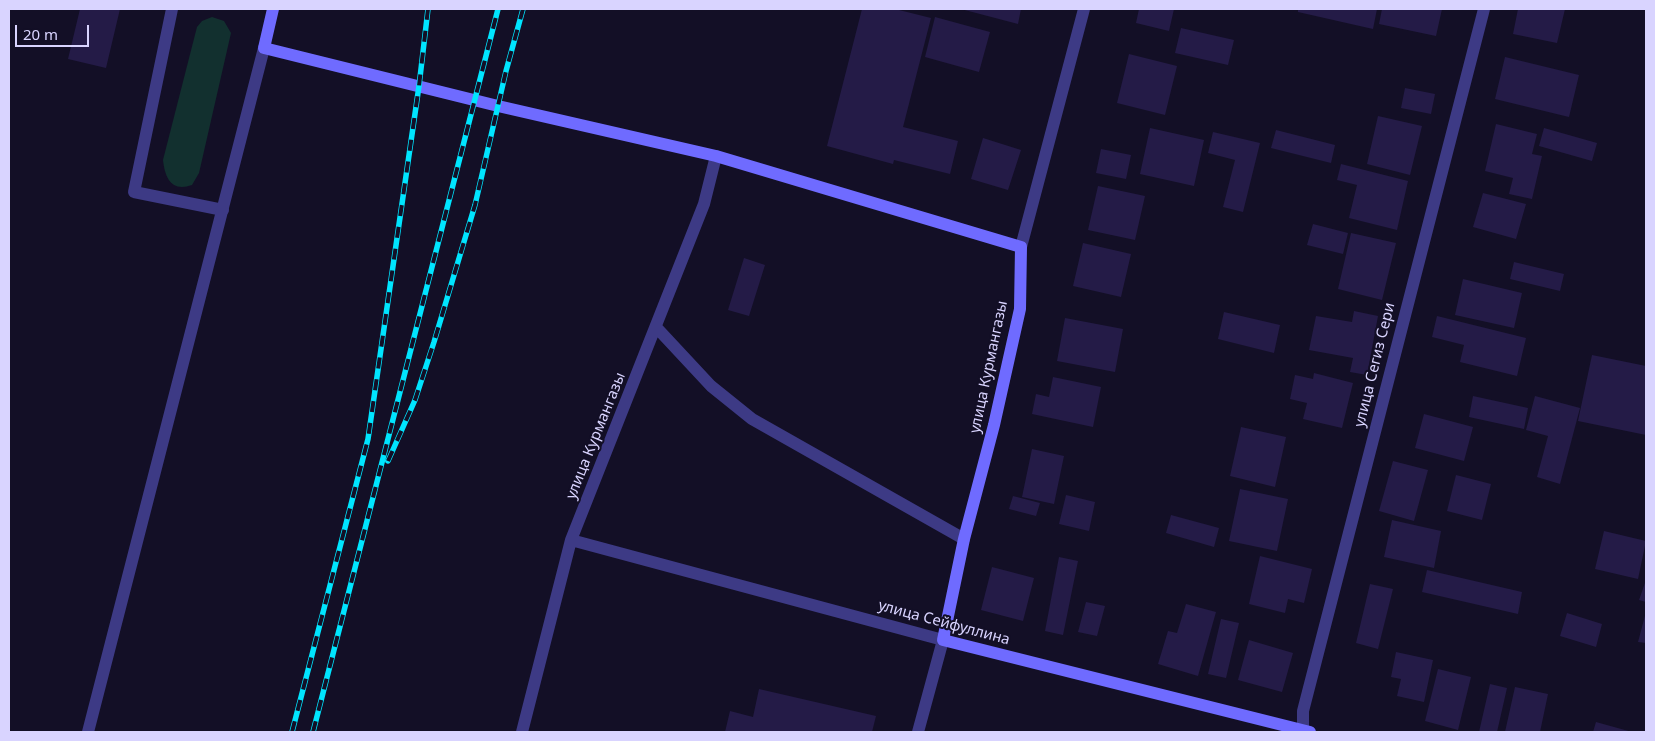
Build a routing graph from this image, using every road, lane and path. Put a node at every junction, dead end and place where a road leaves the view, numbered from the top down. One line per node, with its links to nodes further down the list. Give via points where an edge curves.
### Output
1 (172, 9): 7 (street, via 134,192)
2 (273, 9): 5 (main road)
3 (1084, 9): 8 (street, улица Курмангазы)
4 (1484, 9): 16 (street, улица Сегиз Сери, via 1303,711)
5 (264, 48): 6 (main road); 7 (street)
6 (716, 156): 8 (main road); 9 (street, улица Курмангазы, via 704,204)
7 (222, 210): 13 (street)
8 (1021, 247): 10 (main road, улица Курмангазы, via 1020,309)
9 (656, 327): 10 (street, via 711,386 752,419); 11 (street, улица Курмангазы)
10 (964, 539): 12 (main road, улица Курмангазы)
11 (571, 540): 12 (street, улица Сейфуллина); 14 (street, улица Курмангазы)
12 (943, 640): 15 (street, улица Курмангазы); 16 (main road, улица Сейфуллина)
13 (88, 732)
14 (522, 732)
15 (918, 732)
16 (1306, 732)

